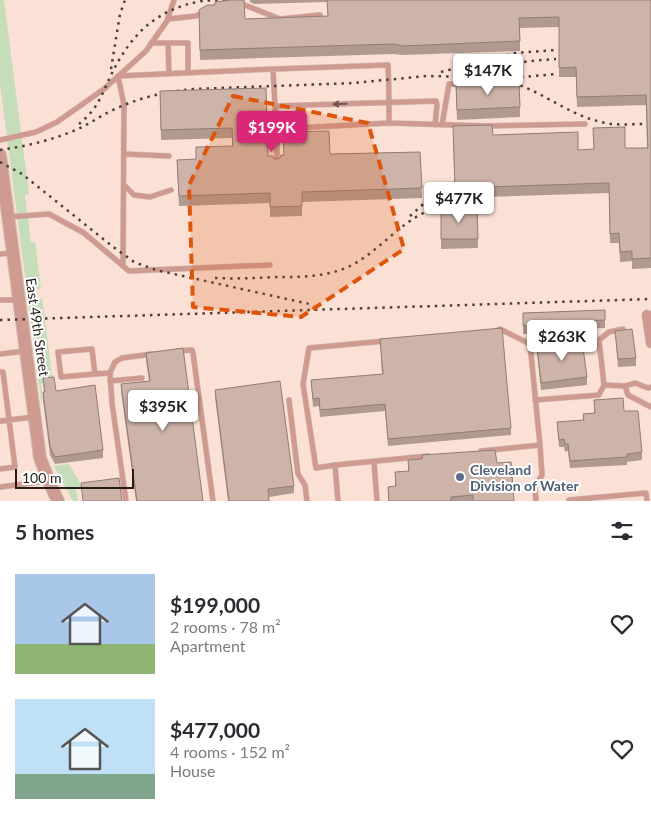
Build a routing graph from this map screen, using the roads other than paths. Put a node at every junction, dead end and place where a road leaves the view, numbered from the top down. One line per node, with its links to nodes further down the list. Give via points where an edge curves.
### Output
1 (174, 0): 5 (lane)
2 (235, 5): 4 (lane, via 242,4 280,19)
3 (211, 8): 5 (lane, via 196,16)
4 (320, 16)
5 (168, 19): 7 (lane)
6 (168, 43): 7 (lane); 9 (lane, via 188,43); 10 (lane)
7 (151, 44): 11 (lane)
8 (273, 69): 9 (lane); 13 (lane, via 388,65); 14 (lane)
9 (188, 73): 10 (lane)
10 (169, 74): 11 (lane)
11 (118, 76): 20 (lane, via 56,122 36,132); 22 (lane, via 124,105)
12 (476, 84): 18 (lane, via 449,84)
13 (389, 102): 14 (lane, one-way to 14); 15 (lane); 17 (lane, via 436,101)
14 (275, 106): 19 (lane)
15 (389, 123): 17 (lane); 19 (lane)
16 (584, 124): 18 (lane)
17 (435, 125): 18 (lane)
18 (442, 125)
19 (277, 129): 24 (lane)
20 (0, 140)
21 (0, 154): 25 (street, East 49th Street)
22 (124, 154): 23 (lane); 26 (lane)
23 (169, 156)
24 (277, 165)
25 (1, 173): 28 (street, East 49th Street)
26 (124, 185): 27 (lane, via 134,195 150,197); 32 (lane)
27 (171, 190)
28 (8, 217): 29 (street, East 49th Street); 32 (lane, via 49,214 84,233)
29 (5, 233): 30 (street, East 49th Street)
30 (6, 254): 34 (street, East 49th Street)
31 (270, 264): 32 (lane, via 129,271)
32 (122, 266)
33 (0, 300): 34 (lane)
34 (19, 300): 42 (street, East 49th Street)
35 (647, 315): 40 (street)
36 (490, 330): 41 (lane, via 500,329)
37 (623, 330): 39 (lane, via 609,332)
38 (394, 340): 64 (lane, via 309,348 303,384 316,468)
39 (599, 340): 41 (lane); 51 (lane)
40 (651, 343)
41 (530, 344): 55 (lane)
42 (26, 351): 45 (lane); 57 (street, East 49th Street)
43 (168, 352): 70 (lane, via 187,349 193,353)
44 (159, 353): 47 (lane, via 122,358 115,362)
45 (0, 354)
46 (0, 372): 58 (lane, via 3,372)
47 (110, 373): 48 (lane); 50 (lane)
48 (95, 374): 48 (lane, via 61,377 58,352 92,350)
49 (142, 378): 50 (lane)
50 (110, 381): 69 (lane)
51 (604, 384): 52 (lane); 55 (lane, via 599,395)
52 (625, 386): 53 (lane, via 635,383); 56 (lane, via 628,395)
53 (651, 387)
54 (289, 400): 71 (lane, via 298,474 305,485)
55 (536, 400): 60 (lane)
56 (651, 407)
57 (35, 417): 58 (lane); 66 (street, East 49th Street, via 40,458)
58 (10, 420): 59 (lane); 65 (lane, via 15,467)
59 (0, 421)
60 (540, 445): 61 (lane); 74 (lane, via 542,475 535,487)
61 (471, 452)
62 (432, 456): 63 (lane)
63 (374, 462): 64 (lane); 73 (lane)
64 (335, 466): 72 (lane)
65 (0, 469)
66 (48, 481): 67 (lane); 68 (street, East 49th Street)
67 (0, 487)
68 (58, 501)
69 (126, 501)
70 (214, 501)
71 (307, 501)
72 (338, 501)
73 (377, 501)
74 (536, 501)
75 (569, 501): 76 (lane, via 646,494)
76 (647, 501)

